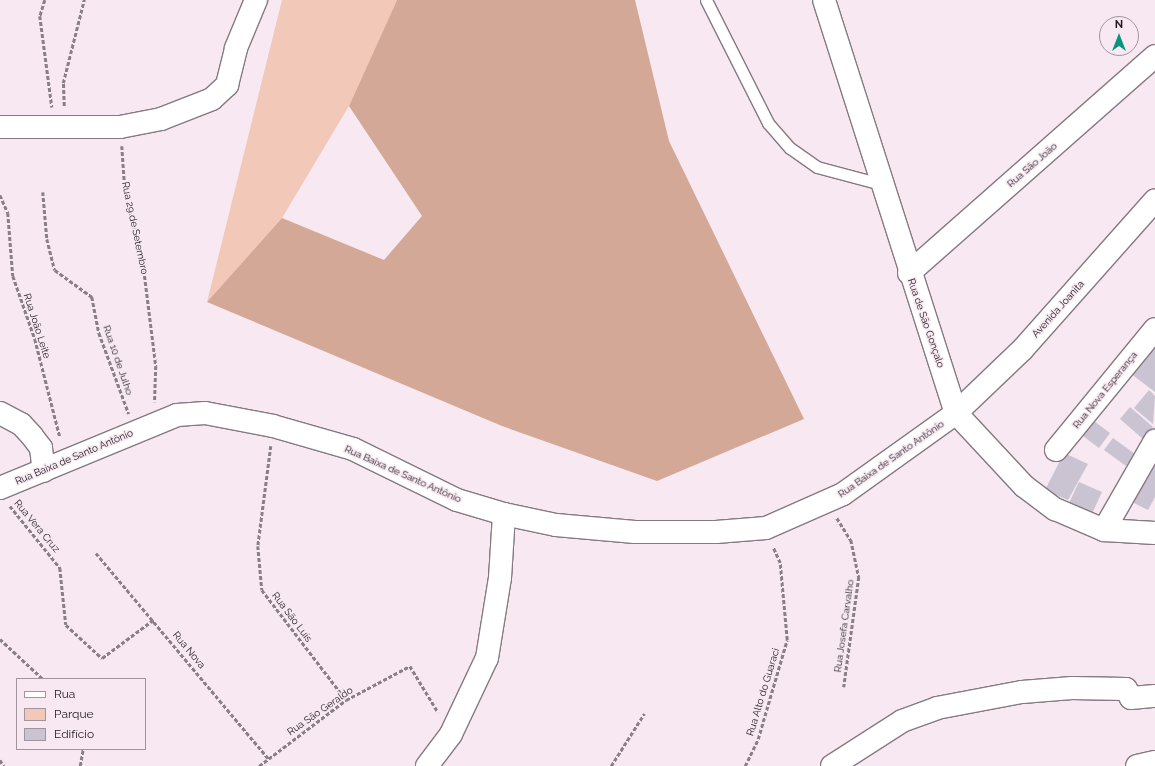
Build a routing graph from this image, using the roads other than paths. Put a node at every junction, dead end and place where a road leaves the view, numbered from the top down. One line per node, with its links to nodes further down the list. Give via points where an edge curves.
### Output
1 (256, 0): 5 (street, via 236,48 224,90 212,99 162,118 120,127)
2 (706, 0): 6 (lane, via 768,123 790,148 817,167)
3 (824, 0): 6 (street, Rua de São Gonçalo)
4 (1155, 56): 8 (street, Rua São João)
5 (0, 127)
6 (881, 184): 8 (street, Rua de São Gonçalo)
7 (1155, 200): 11 (street, Avenida Joanita, via 1022,350)
8 (909, 273): 11 (street, Rua de São Gonçalo)
9 (1155, 329): 13 (street, Rua Nova Esperança)
10 (0, 413): 14 (street, via 21,424 32,436 41,448)
11 (956, 413): 16 (street, Rua Baixa de Santo Antônio, via 828,502 766,528 635,532 556,525); 17 (street, Rua de São Gonçalo, via 1024,486 1055,509)
12 (1155, 441): 17 (street)
13 (1056, 450)
14 (44, 471): 15 (street, Rua Baixa de Santo Antônio); 16 (street, Rua Baixa de Santo Antônio, via 177,416 205,413 273,426 353,450 456,500)
15 (4, 496)
16 (504, 514): 21 (street, via 500,578 487,658 452,734)
17 (1104, 530): 18 (street, Rua de São Gonçalo)
18 (1155, 534)
19 (1155, 696): 22 (street, via 1131,698 1126,689 1072,688 1022,692 937,708 902,721)
20 (1155, 762): 23 (street)
21 (427, 766)
22 (832, 766)
23 (1137, 766)

